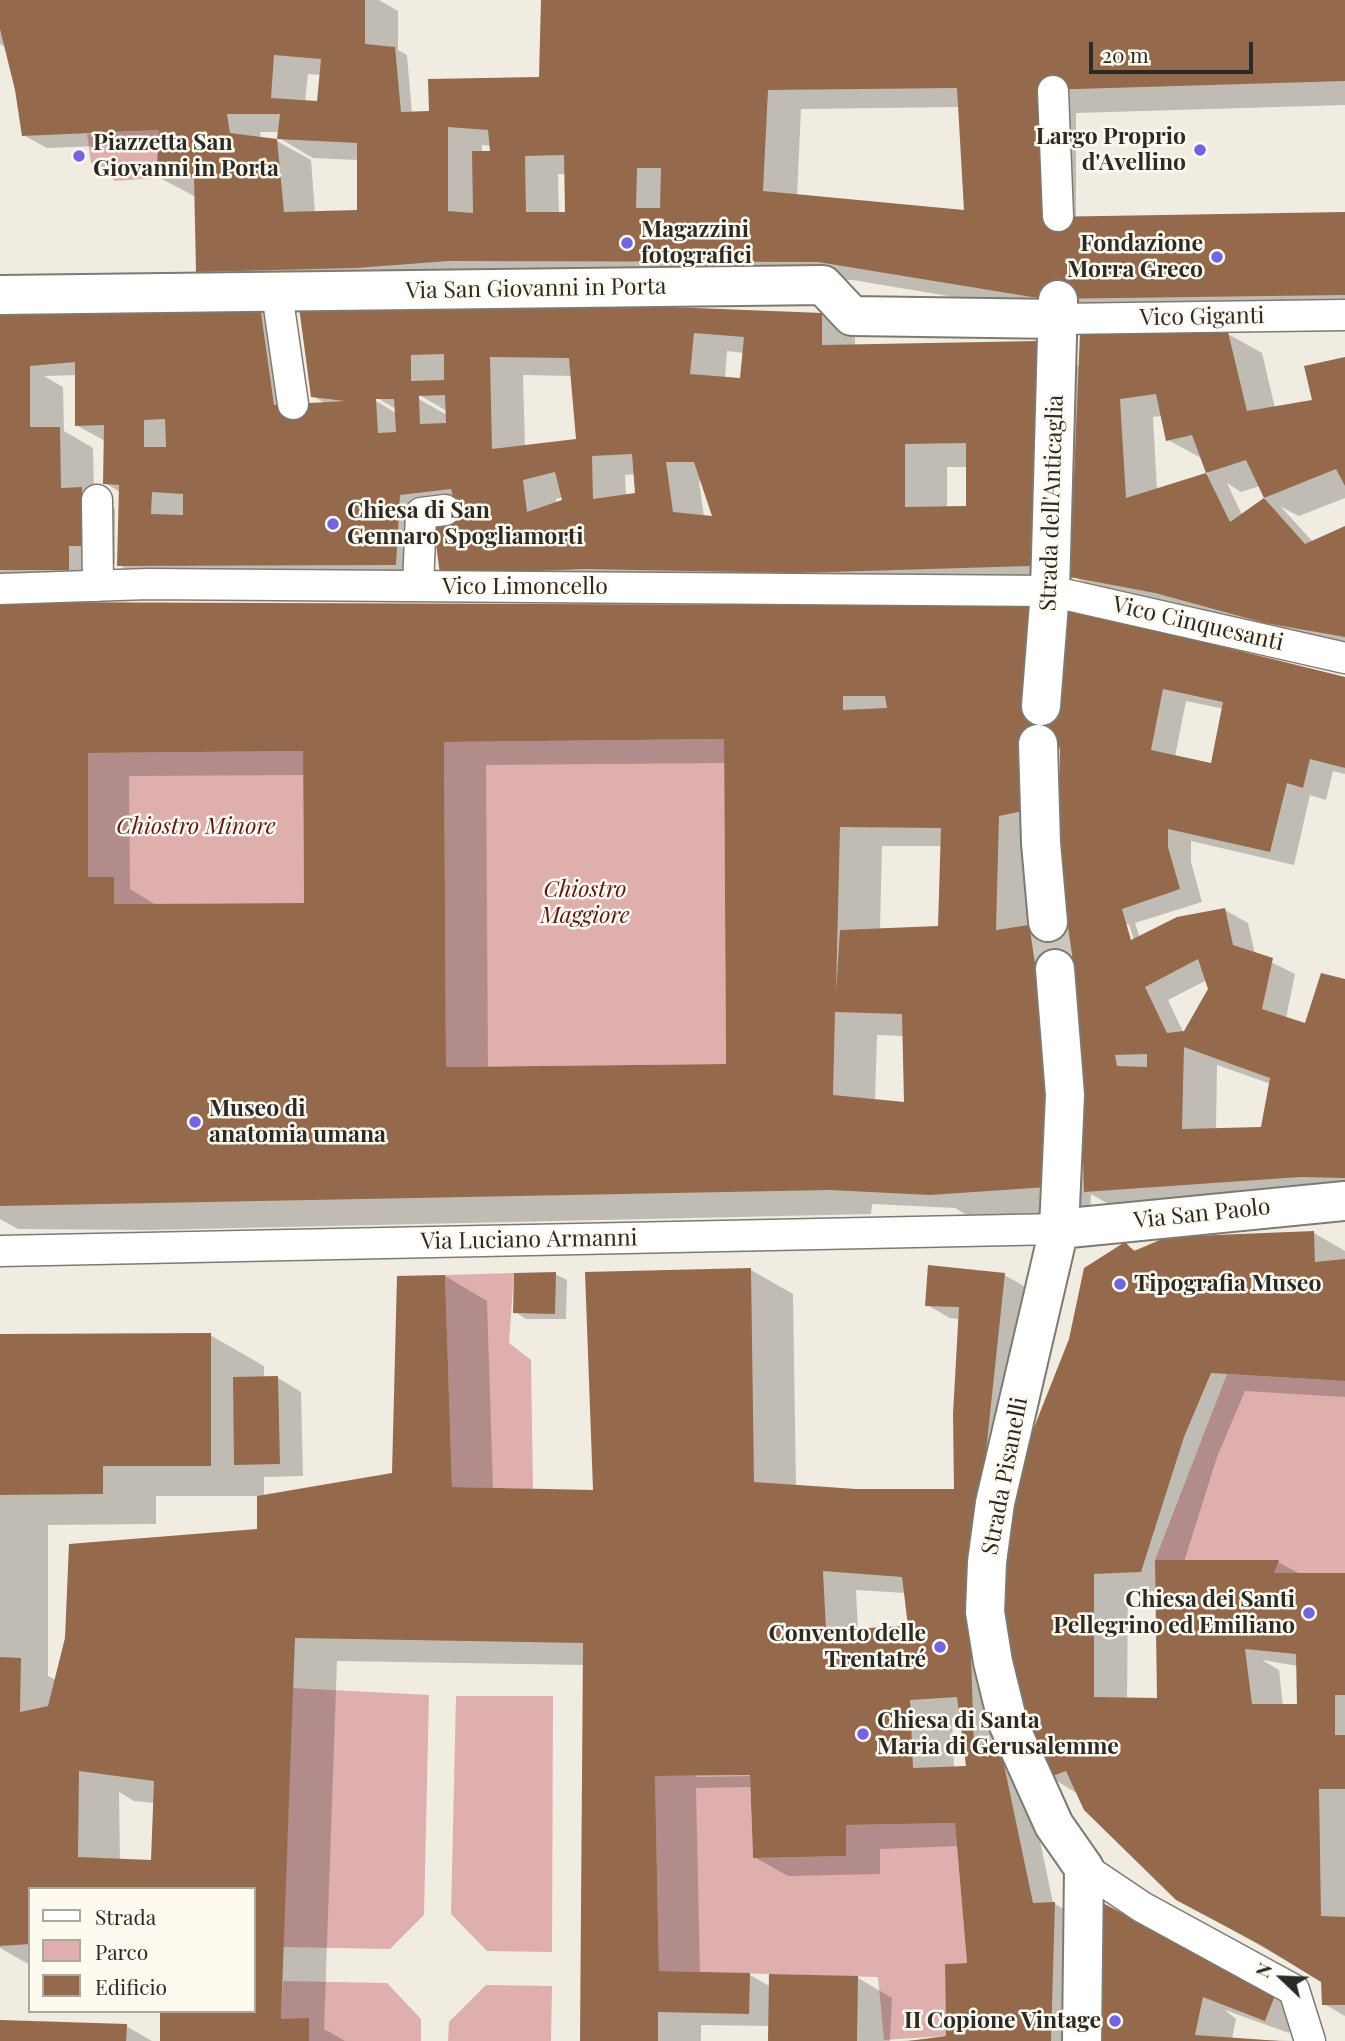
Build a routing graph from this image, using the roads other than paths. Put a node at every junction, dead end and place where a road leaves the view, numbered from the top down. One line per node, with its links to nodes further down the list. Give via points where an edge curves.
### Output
1 (1053, 91): 2 (lane)
2 (1058, 216)
3 (277, 293): 4 (street, Via San Giovanni in Porta); 5 (street, Via San Giovanni in Porta, via 823,285 852,316); 7 (lane)
4 (0, 295)
5 (1058, 309): 6 (lane, Vico Giganti); 13 (street, Strada dell'Anticaglia)
6 (1345, 314)
7 (293, 404)
8 (97, 500): 10 (lane)
9 (446, 510): 11 (lane, via 421,513)
10 (98, 586): 11 (lane, Vico Limoncello); 12 (lane, Vico Limoncello)
11 (418, 586): 13 (lane, Vico Limoncello)
12 (0, 589)
13 (1050, 591): 14 (lane, Vico Cinquesanti); 15 (street, Strada dell'Anticaglia)
14 (1345, 658)
15 (1041, 706)
16 (1038, 744): 17 (street)
17 (1048, 922)
18 (1055, 969): 20 (street, via 1065,1095)
19 (1345, 1200): 20 (street, Via San Paolo)
20 (1059, 1229): 21 (lane, Via Luciano Armanni); 22 (street, Strada Pisanelli, via 995,1503 985,1612 1008,1723 1054,1825)
21 (0, 1251)
22 (1084, 1868): 23 (street); 24 (lane, via 1143,1907 1294,1990)
23 (1082, 2041)
24 (1310, 2041)

